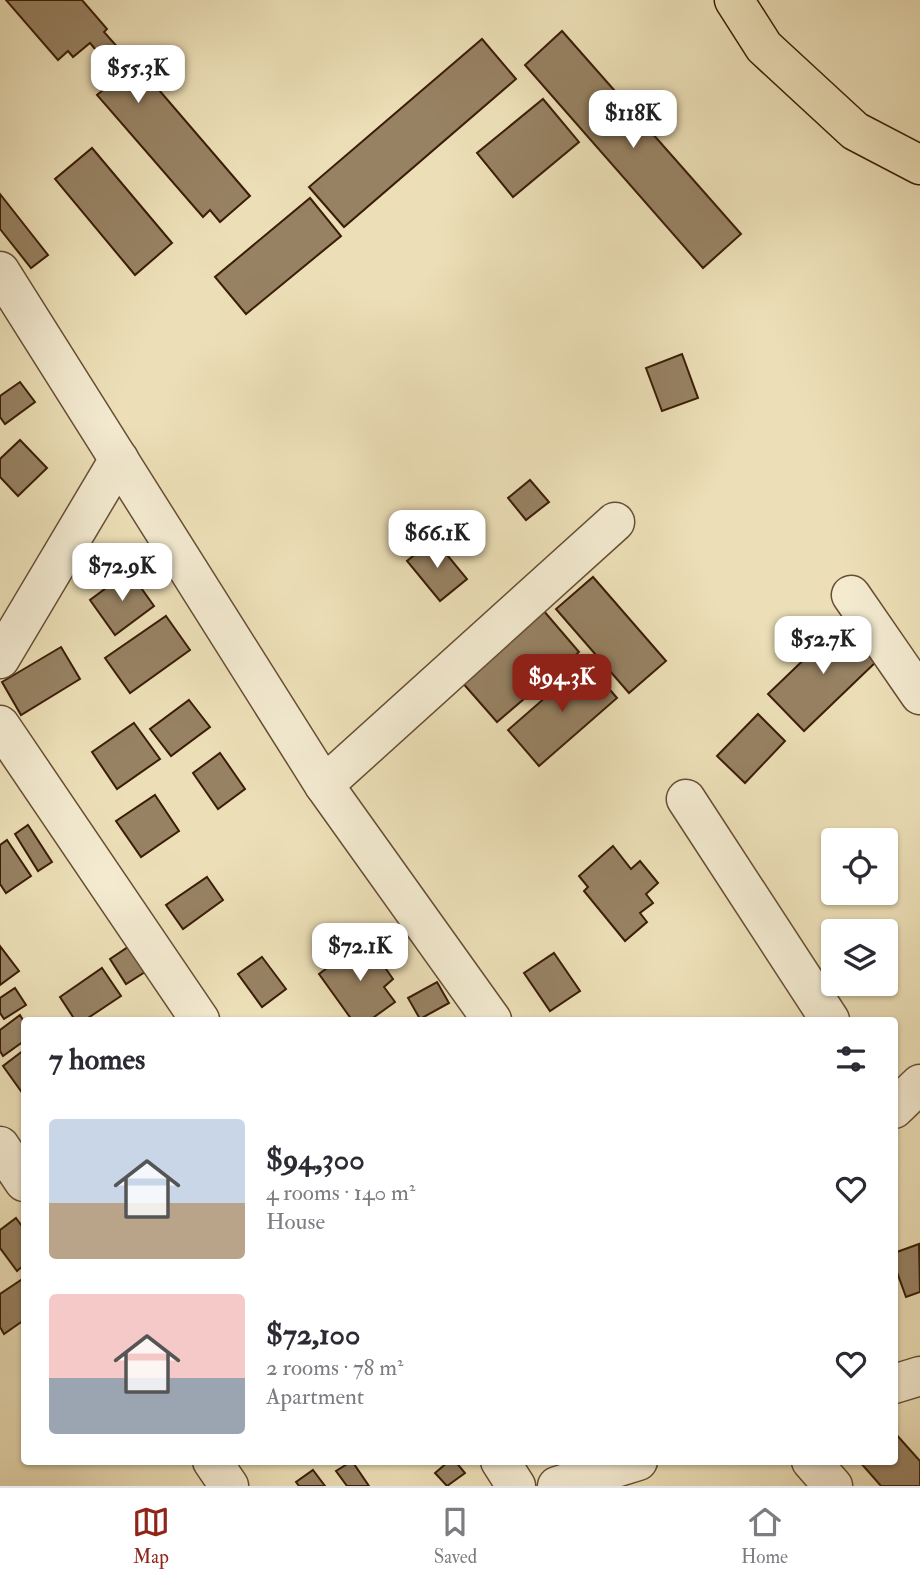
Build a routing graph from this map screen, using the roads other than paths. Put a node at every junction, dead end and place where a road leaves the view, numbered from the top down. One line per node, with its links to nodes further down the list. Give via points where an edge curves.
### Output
1 (734, 0): 2 (main road, via 764,47 855,131)
2 (920, 165)
3 (0, 271): 4 (street)
4 (119, 459): 7 (street); 10 (street)
5 (615, 522): 10 (street)
6 (851, 595): 8 (street)
7 (0, 659)
8 (920, 695)
9 (0, 725): 12 (street)
10 (324, 785): 13 (street)
11 (686, 799): 14 (street)
12 (198, 1017)
13 (490, 1017)
14 (828, 1017)
15 (920, 1084): 16 (street)
16 (898, 1106)
17 (0, 1146): 18 (street)
18 (21, 1178)
19 (920, 1376): 20 (street)
20 (898, 1383)
21 (215, 1465): 25 (street)
22 (503, 1465): 26 (street)
23 (625, 1465): 27 (street)
24 (815, 1465): 28 (street)
25 (229, 1486)
26 (516, 1486)
27 (557, 1486)
28 (833, 1486)

